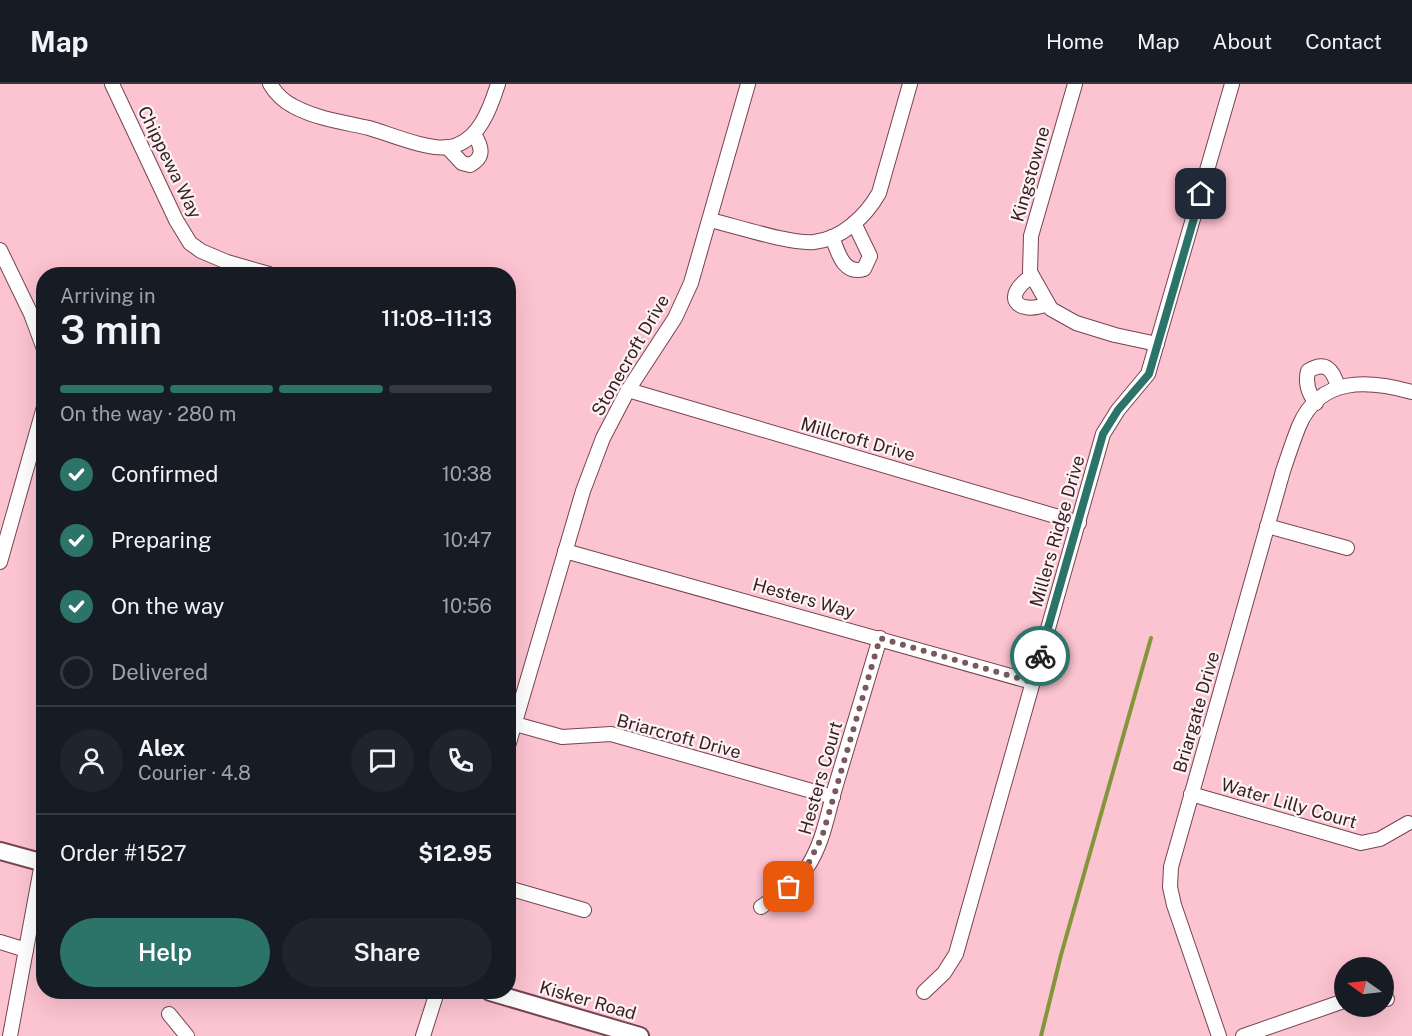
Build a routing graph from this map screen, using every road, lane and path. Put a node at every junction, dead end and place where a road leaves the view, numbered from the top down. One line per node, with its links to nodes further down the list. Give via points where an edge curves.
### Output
1 (112, 84): 14 (street, Chippewa Way, via 190,243)
2 (270, 84): 9 (street, via 293,106 319,117)
3 (498, 84): 8 (street, via 491,106)
4 (748, 84): 10 (street, Stonecroft Drive)
5 (910, 84): 11 (street, via 879,193)
6 (1075, 84): 15 (street, Kingstowne, via 1031,236)
7 (1232, 84): 18 (street, Millers Ridge Drive)
8 (474, 134): 9 (street); 9 (street, via 481,145 481,155 470,165 462,163)
9 (447, 147)
10 (710, 220): 12 (street, via 796,241 815,242); 20 (street, Stonecroft Drive, via 691,283 675,318)
11 (854, 224): 12 (street); 12 (street, via 870,256 864,270 848,269)
12 (832, 237)
13 (0, 249): 17 (street)
14 (245, 267)
15 (1032, 276): 16 (street, Kingstowne); 16 (street, via 1017,288 1014,301 1028,309)
16 (1048, 304): 18 (street, Kingstowne, via 1076,323)
17 (36, 327)
18 (1156, 344): 24 (street, Millers Ridge Drive, via 1149,374 1103,434)
19 (1338, 387): 21 (street, Briargate Drive, via 1370,383); 22 (street, Briargate Drive); 22 (street, via 1334,373 1326,367 1316,366 1308,371 1307,389)
20 (628, 390): 24 (street, Millcroft Drive); 28 (street, Stonecroft Drive, via 603,438)
21 (1412, 392)
22 (1316, 403): 25 (street, Briargate Drive, via 1299,425)
23 (36, 433): 26 (street)
24 (1079, 523): 31 (street, Millers Ridge Drive)
25 (1267, 526): 27 (street); 34 (street, Briargate Drive)
26 (4, 537): 29 (street)
27 (1347, 548)
28 (565, 551): 30 (street, Hesters Way); 32 (street, Stonecroft Drive)
29 (0, 562)
30 (880, 638): 31 (street, Hesters Way); 35 (street, Hesters Court)
31 (1032, 682): 45 (street, Millers Ridge Drive, via 956,954 944,973)
32 (516, 710)
33 (516, 724): 35 (street, Briarcroft Drive, via 562,737 611,734)
34 (1191, 794): 36 (street, Water Lilly Court, via 1361,843 1380,839); 54 (street, Briargate Drive, via 1171,867 1170,887)
35 (832, 797): 41 (street, Hesters Court, via 818,849 805,870)
36 (1408, 823)
37 (0, 852): 38 (main road)
38 (36, 861)
39 (516, 890): 42 (street)
40 (36, 899): 44 (street)
41 (761, 907)
42 (584, 910)
43 (0, 942): 44 (street)
44 (26, 950): 50 (street)
45 (924, 992)
46 (435, 999): 52 (street)
47 (514, 999): 53 (main road, Kisker Road)
48 (1334, 1004): 55 (street)
49 (169, 1014): 51 (street)
50 (10, 1036)
51 (187, 1036)
52 (423, 1036)
53 (640, 1036)
54 (1219, 1036)
55 (1244, 1036)

